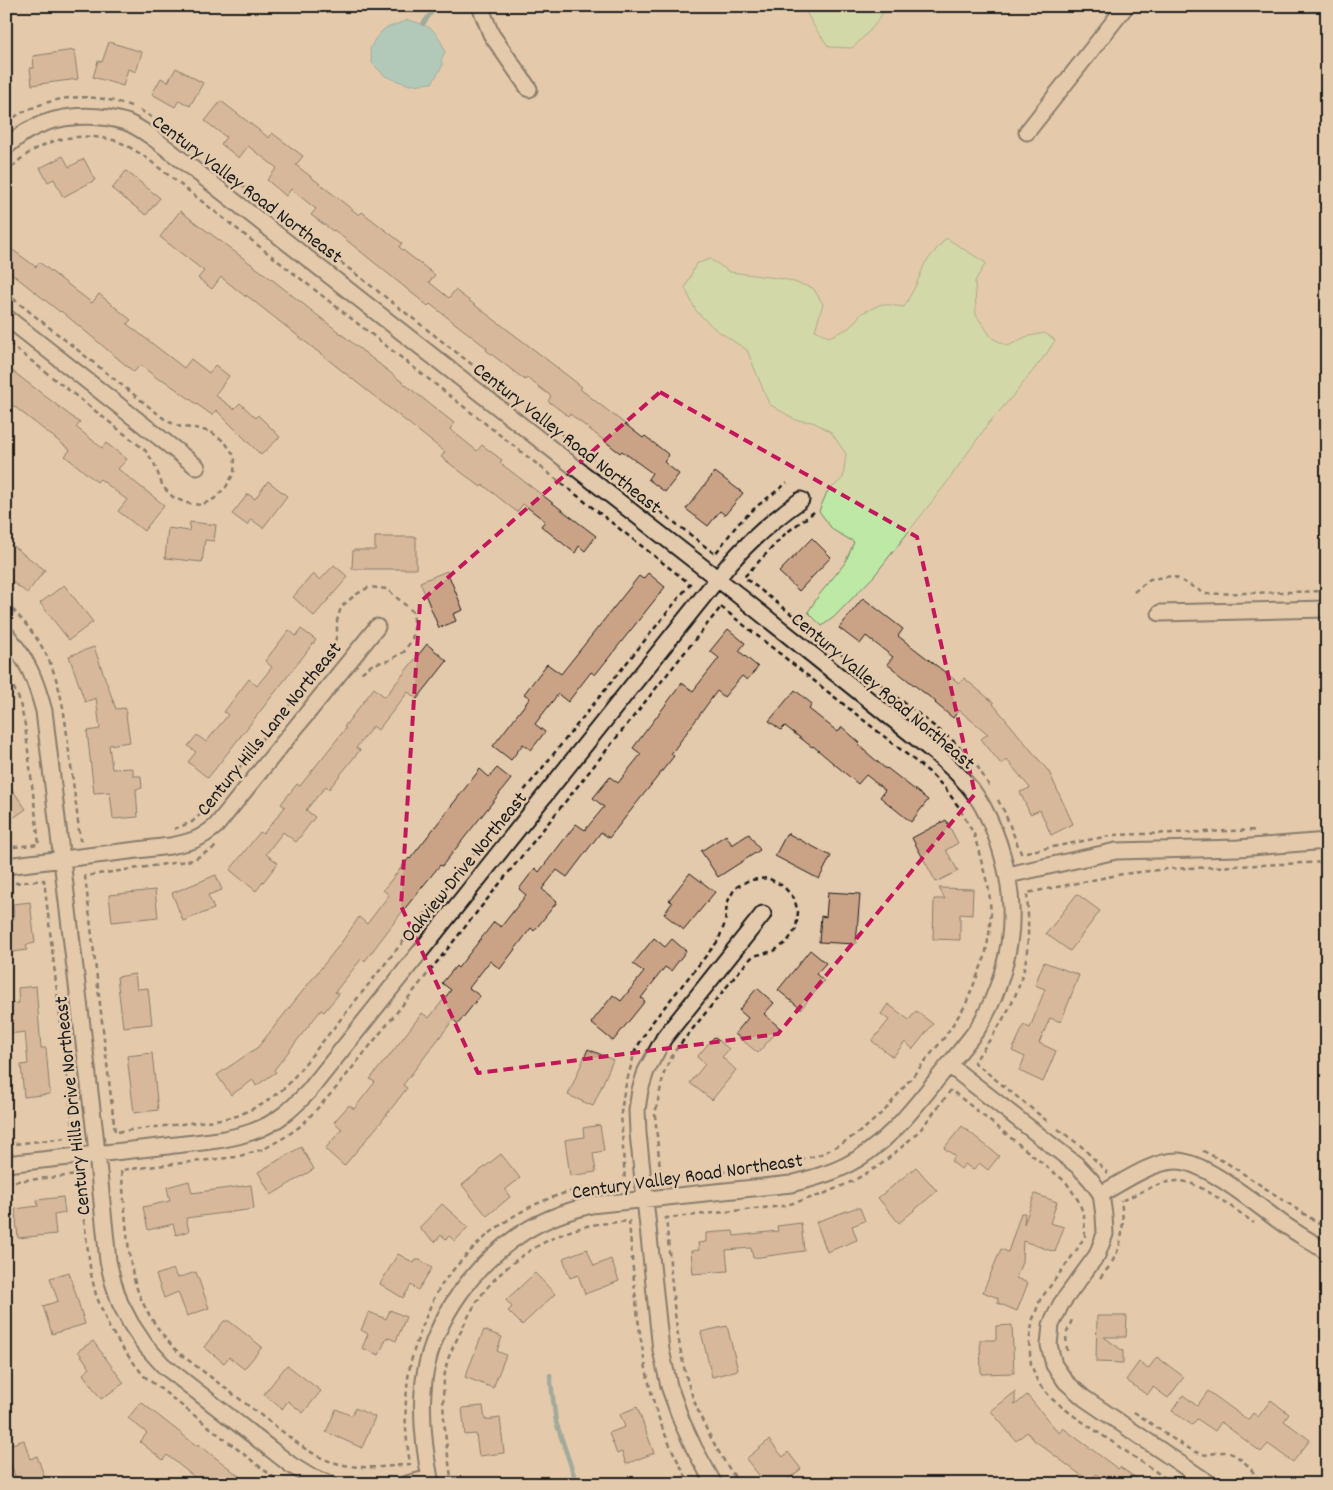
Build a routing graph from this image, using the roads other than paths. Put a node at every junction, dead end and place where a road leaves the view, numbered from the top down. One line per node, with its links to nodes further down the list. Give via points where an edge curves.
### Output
1 (480, 6): 3 (street, via 491,34)
2 (1126, 6): 4 (street)
3 (529, 89)
4 (1027, 132)
5 (6, 148): 9 (street, Century Valley Road Northeast, via 30,129 68,118 105,118 140,129)
6 (6, 317): 7 (street)
7 (197, 467)
8 (801, 500): 9 (street, Oakview Drive Northeast, via 759,532)
9 (718, 579): 17 (street, Century Valley Road Northeast, via 953,769 982,806 993,828); 20 (street, Oakview Drive Northeast, via 295,1106 254,1132)
10 (1327, 609): 11 (street)
11 (1160, 613)
12 (376, 627): 15 (street, Century Hills Lane Northeast, via 216,826 202,838 170,846)
13 (6, 634): 15 (street, Century Hills Drive Northeast, via 28,664 44,711)
14 (1327, 841): 17 (street, via 1238,848 1116,851)
15 (62, 859): 16 (street, Century Hills Lane Northeast); 20 (street, Century Hills Drive Northeast)
16 (6, 866)
17 (1008, 875): 19 (street, Century Valley Road Northeast, via 1010,931 999,982 977,1028)
18 (763, 914): 23 (street, via 664,1038 646,1071 637,1110)
19 (949, 1065): 22 (street, via 1078,1166); 23 (street, Century Valley Road Northeast, via 900,1125 879,1144 844,1167 791,1184)
20 (98, 1155): 21 (street, Oakview Drive Northeast); 26 (street, Century Hills Drive Northeast, via 108,1261 113,1282 120,1303 145,1345 163,1364 291,1464)
21 (6, 1164)
22 (1101, 1194): 24 (street, via 1139,1173 1178,1161 1200,1167); 29 (street, via 1105,1234 1097,1255 1061,1304 1051,1325 1048,1345 1054,1365 1066,1382 1084,1398)
23 (645, 1200): 25 (street, Century Valley Road Northeast, via 591,1205 549,1219 511,1242 469,1281 442,1324 425,1374 423,1428); 28 (street, via 661,1350 669,1386 690,1440)
24 (1327, 1252)
25 (431, 1481): 27 (street)
26 (330, 1484)
27 (407, 1484)
28 (714, 1484)
29 (1210, 1484)

